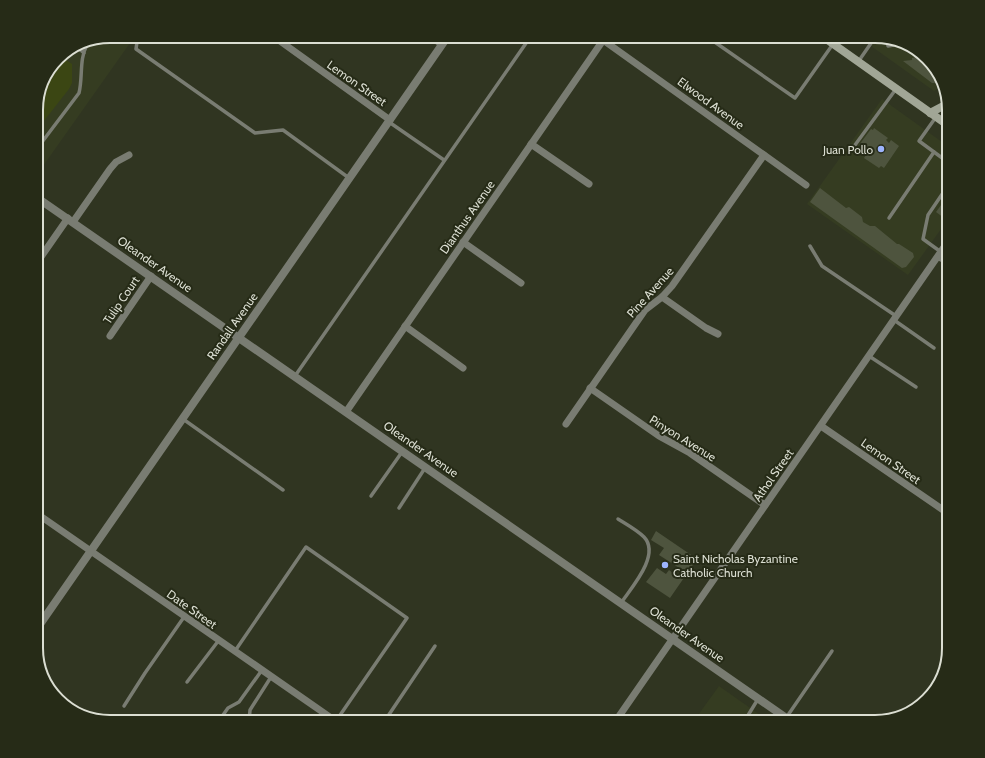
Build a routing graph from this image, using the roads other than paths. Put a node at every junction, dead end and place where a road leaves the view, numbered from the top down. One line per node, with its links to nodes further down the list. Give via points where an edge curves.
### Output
1 (137, 43): 29 (lane, via 136,49 255,133 283,130)
2 (283, 43): 19 (street, Lemon Street)
3 (437, 43): 11 (lane)
4 (443, 43): 11 (street, Randall Avenue)
5 (526, 43): 28 (lane)
6 (601, 43): 22 (street, Dianthus Avenue)
7 (611, 43): 26 (street, Elwood Avenue)
8 (716, 43): 10 (lane, via 795,98)
9 (871, 43): 15 (lane)
10 (833, 44): 15 (main road)
11 (441, 46): 19 (street, Randall Avenue)
12 (86, 47): 14 (lane)
13 (81, 50): 14 (lane)
14 (84, 52): 21 (lane, via 79,93)
15 (858, 62): 16 (main road)
16 (896, 89): 18 (main road); 23 (lane)
17 (942, 109): 18 (main road)
18 (933, 115): 20 (main road); 24 (lane, via 919,141)
19 (389, 121): 28 (lane); 29 (street, Randall Avenue)
20 (942, 121)
21 (43, 141)
22 (531, 144): 30 (street); 36 (street, Dianthus Avenue)
23 (855, 145)
24 (934, 152): 27 (lane); 34 (lane)
25 (129, 155): 35 (street, via 110,169)
26 (764, 155): 31 (street, Elwood Avenue); 44 (street, Pine Avenue)
27 (942, 158)
28 (444, 160): 53 (lane)
29 (350, 178): 49 (street, Randall Avenue)
30 (589, 184)
31 (806, 185)
32 (942, 194): 40 (lane, via 928,215 923,239)
33 (43, 202): 35 (street, Oleander Avenue)
34 (889, 218)
35 (70, 220): 39 (street); 42 (street, Oleander Avenue)
36 (463, 242): 43 (street); 46 (street, Dianthus Avenue)
37 (810, 246): 45 (lane, via 822,266)
38 (942, 250): 40 (street, Athol Street)
39 (43, 255)
40 (939, 255): 41 (lane); 45 (street, Athol Street)
41 (942, 258)
42 (151, 276): 48 (street, Tulip Court); 49 (street, Oleander Avenue)
43 (521, 283)
44 (662, 297): 47 (street); 55 (street, Pine Avenue, via 645,310)
45 (895, 318): 50 (lane); 51 (street, Athol Street)
46 (405, 326): 52 (street); 56 (street, Dianthus Avenue)
47 (718, 334)
48 (110, 336)
49 (240, 338): 53 (street, Oleander Avenue); 57 (street, Randall Avenue)
50 (934, 348)
51 (869, 356): 54 (lane); 59 (street, Athol Street)
52 (463, 368)
53 (295, 376): 56 (street, Oleander Avenue)
54 (916, 387)
55 (590, 388): 58 (street, Pine Avenue); 64 (street, Pinyon Avenue)
56 (346, 412): 60 (street, Oleander Avenue)
57 (183, 419): 62 (lane); 69 (street, Randall Avenue)
58 (566, 424)
59 (821, 426): 64 (street, Athol Street); 66 (street, Lemon Street)
60 (403, 451): 61 (street, Oleander Avenue); 63 (lane)
61 (426, 467): 65 (lane); 70 (street, Oleander Avenue)
62 (283, 490)
63 (371, 496)
64 (765, 505): 73 (street, Athol Street)
65 (399, 508)
66 (942, 509)
67 (43, 518): 69 (street, Date Street)
68 (618, 518): 70 (lane, via 644,537 649,555 646,566)
69 (91, 551): 71 (street, Date Street); 72 (street, Randall Avenue)
70 (621, 603): 73 (street, Oleander Avenue)
71 (184, 617): 74 (street, Date Street); 82 (lane)
72 (43, 620)
73 (672, 639): 81 (street, Oleander Avenue); 88 (street, Athol Street)
74 (218, 640): 76 (street, Date Street); 80 (lane)
75 (435, 646): 87 (lane)
76 (235, 651): 78 (street, Date Street); 86 (lane, via 306,547 408,618)
77 (832, 651): 91 (lane)
78 (262, 670): 79 (street, Date Street); 83 (lane, via 239,702 228,708)
79 (271, 677): 84 (lane, via 250,710); 85 (street, Date Street)
80 (187, 682)
81 (758, 698): 89 (lane); 90 (street, Oleander Avenue)
82 (124, 706)
83 (223, 715)
84 (250, 715)
85 (326, 715)
86 (341, 715)
87 (389, 715)
88 (620, 715)
89 (748, 715)
90 (782, 715)
91 (792, 715)

